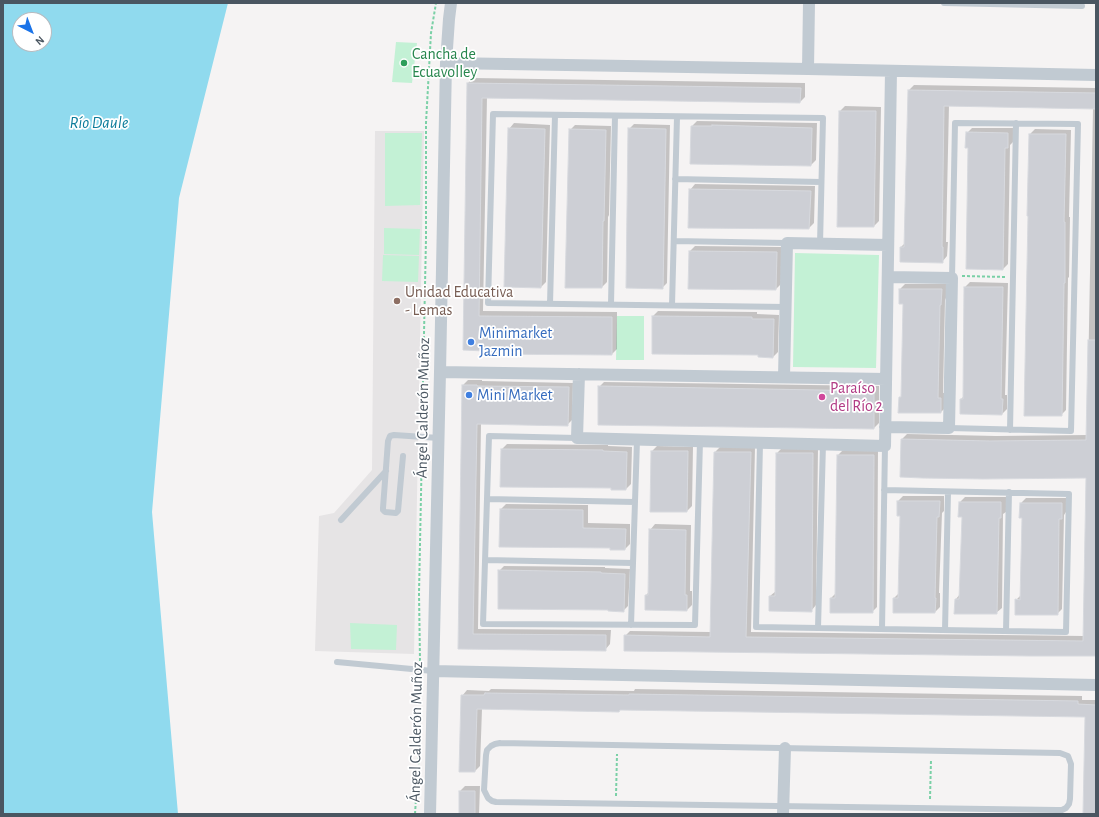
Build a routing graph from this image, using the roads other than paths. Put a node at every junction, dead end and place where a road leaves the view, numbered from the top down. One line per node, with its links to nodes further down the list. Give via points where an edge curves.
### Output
1 (451, 3): 6 (street, Ángel Calderón Muñoz)
2 (809, 3): 7 (street)
3 (944, 3): 4 (lane)
4 (1060, 4): 5 (lane)
5 (1082, 6)
6 (446, 63): 7 (street); 26 (street, Ángel Calderón Muñoz)
7 (808, 69): 8 (street)
8 (891, 71): 9 (street); 19 (street)
9 (1096, 75)
10 (555, 115): 11 (lane); 22 (lane); 22 (lane, via 493,114 488,287 488,303)
11 (615, 116): 12 (lane); 23 (lane)
12 (677, 117): 14 (lane); 15 (lane, via 823,118)
13 (1016, 123): 21 (lane, via 955,123); 32 (lane); 32 (lane, via 1078,124 1078,132 1071,431)
14 (675, 179): 15 (lane); 16 (lane)
15 (822, 182): 18 (lane)
16 (674, 241): 17 (lane); 24 (lane)
17 (787, 243): 18 (street); 25 (street)
18 (820, 244): 19 (street)
19 (888, 245): 20 (street)
20 (888, 277): 21 (street); 29 (street)
21 (952, 277): 31 (street)
22 (550, 304): 23 (lane)
23 (611, 304): 24 (lane)
24 (672, 305): 25 (lane)
25 (786, 307): 28 (street)
26 (440, 372): 27 (street); 33 (street, Ángel Calderón Muñoz)
27 (579, 374): 28 (street); 34 (street)
28 (784, 378): 29 (street)
29 (886, 379): 30 (street)
30 (885, 427): 31 (street); 39 (street)
31 (949, 428): 32 (lane)
32 (1010, 430)
33 (439, 438): 41 (lane, via 390,436); 56 (street, Ángel Calderón Muñoz)
34 (577, 438): 35 (street); 45 (lane, via 489,436)
35 (637, 440): 36 (street); 46 (lane)
36 (700, 441): 37 (street); 50 (lane, via 695,625)
37 (760, 443): 38 (street); 51 (lane, via 756,627)
38 (823, 444): 39 (street); 51 (lane)
39 (885, 446): 42 (lane)
40 (403, 456): 41 (lane, via 396,513 383,510)
41 (386, 471): 47 (lane)
42 (884, 490): 43 (lane); 52 (lane)
43 (948, 492): 44 (lane); 53 (lane)
44 (1009, 492): 54 (lane); 54 (lane, via 1069,494 1066,632)
45 (487, 499): 46 (lane); 48 (lane)
46 (635, 502): 49 (lane)
47 (341, 520)
48 (485, 560): 49 (lane); 50 (lane, via 483,624)
49 (633, 563): 50 (lane)
50 (631, 625)
51 (818, 628): 52 (lane)
52 (882, 629): 53 (lane)
53 (945, 630): 54 (lane)
54 (1006, 631)
55 (337, 662): 56 (lane)
56 (426, 670): 57 (street); 60 (street, Ángel Calderón Muñoz)
57 (1096, 685)
58 (785, 748): 59 (street); 59 (lane, via 1060,753 1068,756 1071,764 1069,804 1062,810); 59 (lane, via 500,742 487,750 484,790 488,798 496,802)
59 (784, 810)
60 (430, 814)

